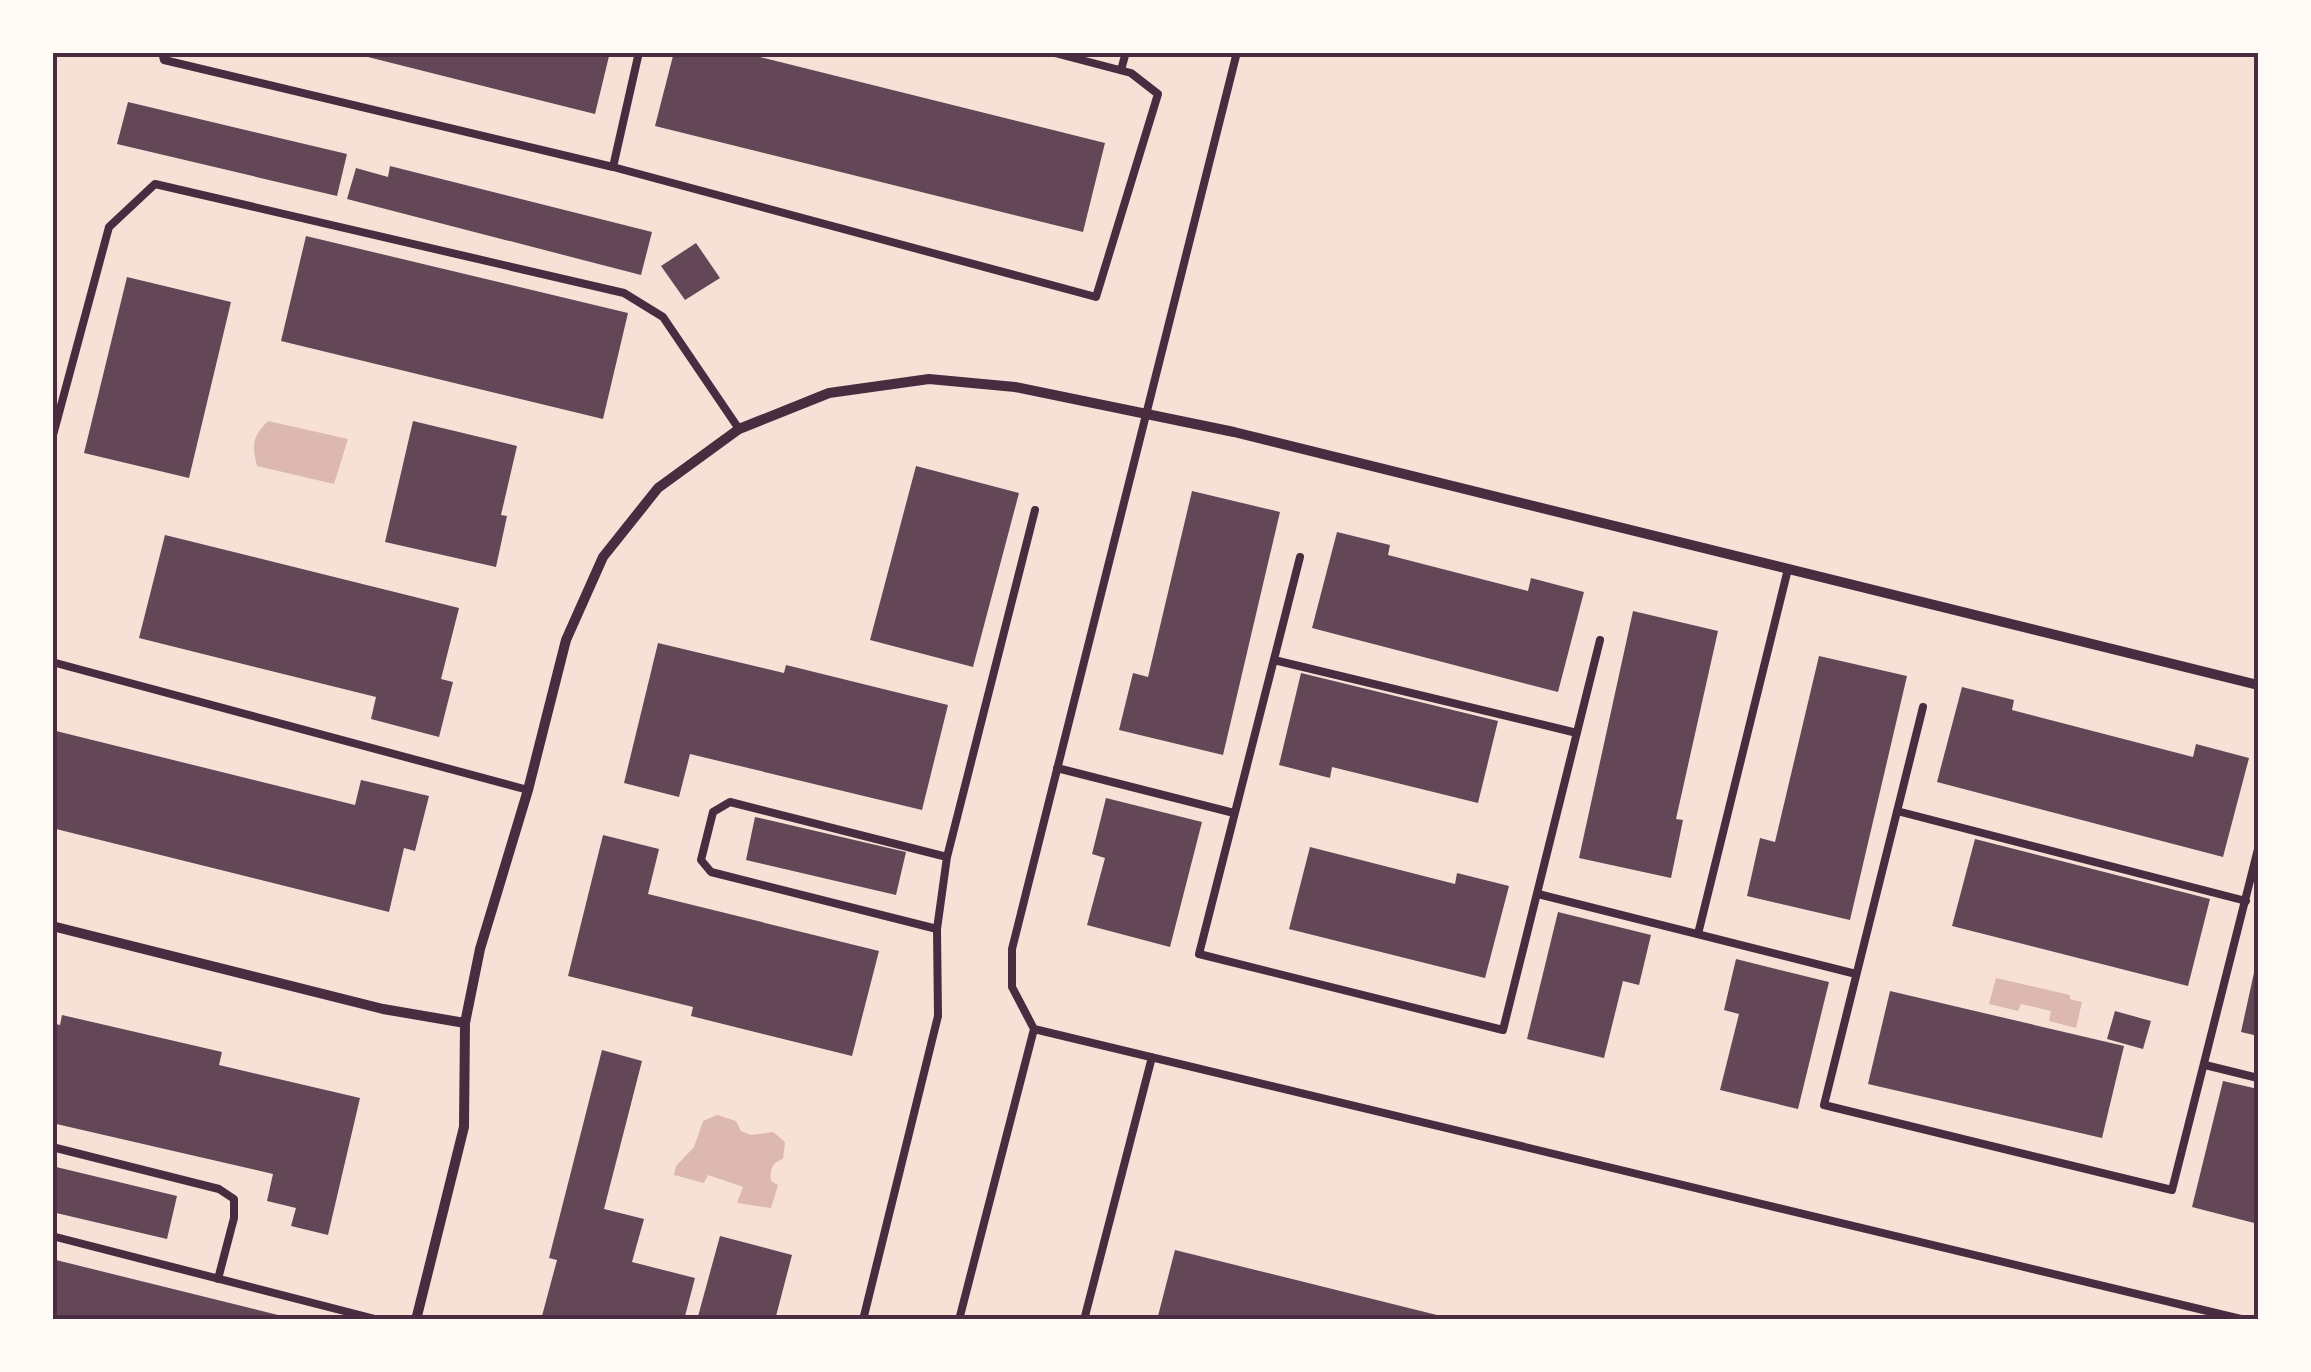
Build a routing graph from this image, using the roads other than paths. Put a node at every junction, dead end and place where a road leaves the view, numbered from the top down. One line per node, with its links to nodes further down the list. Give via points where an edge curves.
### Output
1 (162, 52): 7 (lane, via 164,60)
2 (639, 52): 7 (lane)
3 (1051, 52): 6 (lane)
4 (1126, 52): 6 (lane)
5 (1237, 52): 8 (lane)
6 (1121, 70): 7 (lane, via 1158,94 1096,297)
7 (613, 167)
8 (1147, 416): 9 (street, via 1015,388 929,380 829,394); 13 (street); 20 (lane)
9 (738, 429): 10 (lane, via 663,316 624,293 155,184 108,227); 21 (street, via 658,488 603,557 566,640)
10 (52, 439)
11 (1035, 510): 25 (lane)
12 (1300, 557): 15 (lane)
13 (1788, 569): 17 (street); 30 (lane)
14 (1600, 640): 19 (lane)
15 (1274, 660): 19 (lane); 23 (lane)
16 (52, 662): 21 (lane)
17 (2258, 685)
18 (1923, 707): 22 (lane)
19 (1576, 733): 26 (lane)
20 (1057, 768): 23 (lane); 33 (lane, via 1012,949 1012,987)
21 (528, 790): 32 (street)
22 (1897, 811): 27 (lane); 31 (lane)
23 (1234, 813): 26 (lane, via 1199,954 1503,1030)
24 (2258, 849): 27 (lane)
25 (947, 857): 29 (lane); 29 (lane, via 730,802 713,812 701,860 711,872)
26 (1538, 894): 30 (lane)
27 (2246, 901): 35 (lane)
28 (52, 926): 32 (street, via 383,1009)
29 (937, 929): 42 (lane, via 938,1016)
30 (1698, 934): 31 (lane)
31 (1856, 974): 35 (lane, via 1824,1105 2172,1190)
32 (465, 1023): 41 (street, via 464,1127)
33 (1034, 1029): 34 (lane); 43 (lane)
34 (1152, 1057): 44 (lane); 45 (lane)
35 (2205, 1065): 36 (lane)
36 (2258, 1078)
37 (52, 1147): 39 (lane, via 219,1189 234,1199)
38 (52, 1236): 39 (lane)
39 (218, 1279): 40 (lane)
40 (379, 1320)
41 (416, 1320)
42 (863, 1320)
43 (959, 1320)
44 (1084, 1320)
45 (2245, 1320)

